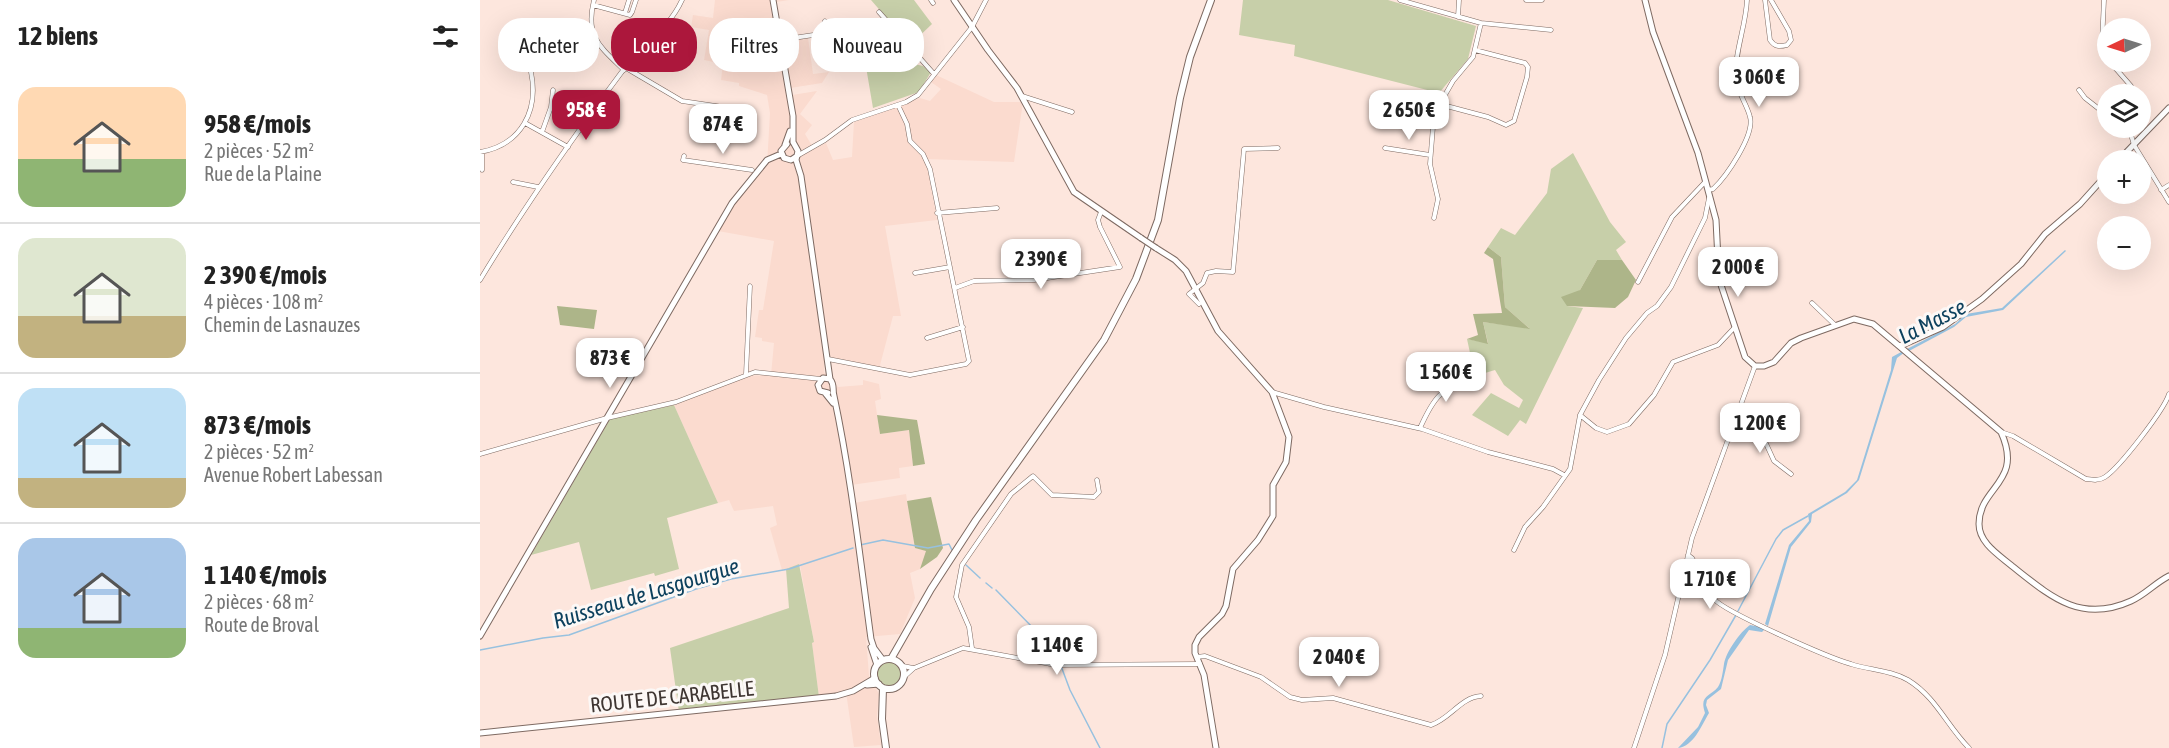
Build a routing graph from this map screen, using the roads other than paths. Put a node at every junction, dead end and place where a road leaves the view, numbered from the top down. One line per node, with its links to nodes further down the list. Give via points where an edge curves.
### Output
1 (629, 0): 19 (street)
2 (636, 0): 19 (street, via 633,12)
3 (682, 0): 22 (street)
4 (773, 0): 23 (street)
5 (954, 0): 26 (street)
6 (986, 0): 26 (street)
7 (1211, 0): 121 (main road, via 1180,98 1158,220 1136,279 1104,340 970,529)
8 (1400, 0): 20 (street)
9 (1460, 0): 20 (street)
10 (1526, 0): 11 (street)
11 (1542, 0)
12 (1645, 0): 70 (street)
13 (1747, 0): 76 (street, via 1736,78 1751,127 1720,182)
14 (1765, 0): 15 (street, via 1770,40 1776,45 1787,45 1791,40 1789,31)
15 (1771, 0)
16 (2104, 0): 24 (street)
17 (593, 2): 19 (street); 21 (street)
18 (879, 12): 37 (street)
19 (625, 14)
20 (1458, 17): 25 (street)
21 (590, 18)
22 (671, 18)
23 (776, 18)
24 (2104, 18)
25 (1481, 23): 27 (street); 29 (street)
26 (972, 27): 37 (street); 42 (street)
27 (1551, 30)
28 (599, 43): 30 (street)
29 (1475, 50): 43 (street); 43 (street, via 1528,67 1514,121 1506,125)
30 (611, 55)
31 (531, 72): 50 (street, via 533,102)
32 (623, 72): 55 (street)
33 (630, 72): 48 (street, via 682,101)
34 (783, 72): 39 (street)
35 (785, 72): 44 (street)
36 (2119, 72): 38 (street)
37 (934, 74): 45 (street, via 918,95)
38 (2129, 84)
39 (785, 87): 44 (street); 53 (street, via 791,124)
40 (553, 90): 51 (street)
41 (2079, 90): 46 (street)
42 (1022, 96): 49 (street); 79 (street, via 1071,187)
43 (1439, 104): 63 (street, via 1432,121)
44 (791, 105): 56 (street)
45 (898, 105): 60 (street, via 852,120); 80 (street, via 910,141 923,154 930,170)
46 (2097, 107)
47 (2169, 108): 54 (street)
48 (736, 109)
49 (1072, 112)
50 (525, 123): 51 (street); 61 (street, via 507,142)
51 (542, 132): 55 (street)
52 (2131, 138): 54 (street)
53 (785, 145): 56 (street); 62 (street)
54 (2134, 145): 59 (street); 75 (street)
55 (568, 147): 74 (street)
56 (795, 147): 60 (street); 65 (street)
57 (1278, 148): 88 (street, via 1244,149 1233,272 1211,271)
58 (1385, 148): 63 (street)
59 (2129, 150)
60 (805, 151): 65 (street)
61 (481, 152): 67 (street)
62 (781, 154): 66 (street); 111 (street, via 767,159 732,202)
63 (1430, 155): 81 (street, via 1438,199)
64 (684, 156): 68 (street, via 683,160)
65 (797, 156): 66 (street); 69 (street)
66 (787, 160): 69 (street)
67 (482, 170)
68 (752, 170)
69 (801, 179): 96 (street)
70 (1706, 181): 76 (street); 85 (street, via 1672,217)
71 (513, 182): 74 (street)
72 (2097, 185): 95 (street, via 1982,299)
73 (2169, 185): 75 (street)
74 (538, 187): 84 (street)
75 (2161, 190): 77 (street)
76 (1709, 193): 93 (street, via 1716,220 1719,279); 110 (street, via 1705,218 1671,287 1626,338)
77 (2169, 202)
78 (997, 208): 80 (street)
79 (1101, 212): 87 (street, via 1100,226 1120,267 1034,280 974,281); 88 (street, bridge, via 1180,264)
80 (938, 213): 82 (street)
81 (1434, 218)
82 (950, 267): 83 (street); 87 (street)
83 (915, 273)
84 (480, 280)
85 (1638, 282)
86 (750, 286): 98 (street)
87 (955, 288): 92 (street)
88 (1196, 288): 90 (street, via 1189,294); 105 (street, via 1218,331)
89 (1812, 303): 91 (street)
90 (1199, 304)
91 (1835, 325): 95 (street, via 1865,321); 97 (street, via 1791,343 1769,364)
92 (963, 327): 94 (street); 96 (street, via 970,358 966,364 910,375)
93 (1735, 327): 97 (street, via 1742,352); 110 (street, via 1718,345 1672,362 1654,396 1629,424 1607,432)
94 (927, 338)
95 (1904, 350): 113 (street)
96 (828, 359): 99 (street); 102 (street)
97 (1755, 366): 109 (street)
98 (746, 374): 101 (street, via 762,372); 111 (street, via 675,402)
99 (822, 378): 101 (street); 102 (street); 103 (street)
100 (1473, 378): 112 (street, via 1437,396)
101 (807, 379): 103 (street)
102 (830, 379): 104 (street)
103 (818, 387): 106 (street)
104 (833, 388): 106 (street); 126 (street, via 871,639)
105 (1272, 392): 112 (street); 124 (street, via 1289,446 1286,462 1273,486 1273,516 1231,573 1226,606 1199,637 1194,650)
106 (825, 393): 126 (street, via 834,405 868,640)
107 (2169, 394): 108 (street)
108 (2167, 404): 113 (street, via 2104,478 2096,480 2086,479)
109 (1737, 413): 115 (street, via 1763,437 1774,461); 119 (street)
110 (1581, 415): 116 (street, via 1574,455)
111 (607, 418): 114 (street); 122 (street)
112 (1420, 428): 116 (street)
113 (2001, 432): 120 (street, via 2006,442 2007,465 1985,502 1979,521 1982,535 1996,552 2048,594 2082,610 2130,602)
114 (480, 454)
115 (1791, 474)
116 (1564, 475): 118 (street, via 1525,527)
117 (1097, 480): 123 (street, via 1099,492 1094,497 1052,495 1033,476 1011,494 960,570 956,597 969,627)
118 (1514, 550)
119 (1688, 555): 136 (street, via 1665,655); 137 (street, via 1715,600 1820,653 1907,679 1932,700)
120 (2169, 576)
121 (906, 635): 125 (main road); 127 (main road)
122 (480, 636)
123 (972, 648): 128 (street, via 1056,666); 129 (street, via 956,649)
124 (1197, 657): 128 (street); 132 (street, via 1204,656 1261,677 1290,697 1333,698 1431,725 1473,696)
125 (891, 659): 126 (main road); 127 (main road)
126 (880, 662): 131 (main road)
127 (901, 664): 129 (street); 130 (main road)
128 (1200, 664): 135 (street)
129 (914, 668): 130 (street)
130 (904, 676): 131 (main road, via 899,686)
131 (882, 685): 133 (street, ROUTE DE CARABELLE, via 865,685 836,696); 134 (main road)
132 (1480, 696)
133 (480, 733)
134 (886, 748)
135 (1216, 748)
136 (1634, 748)
137 (1969, 748)

